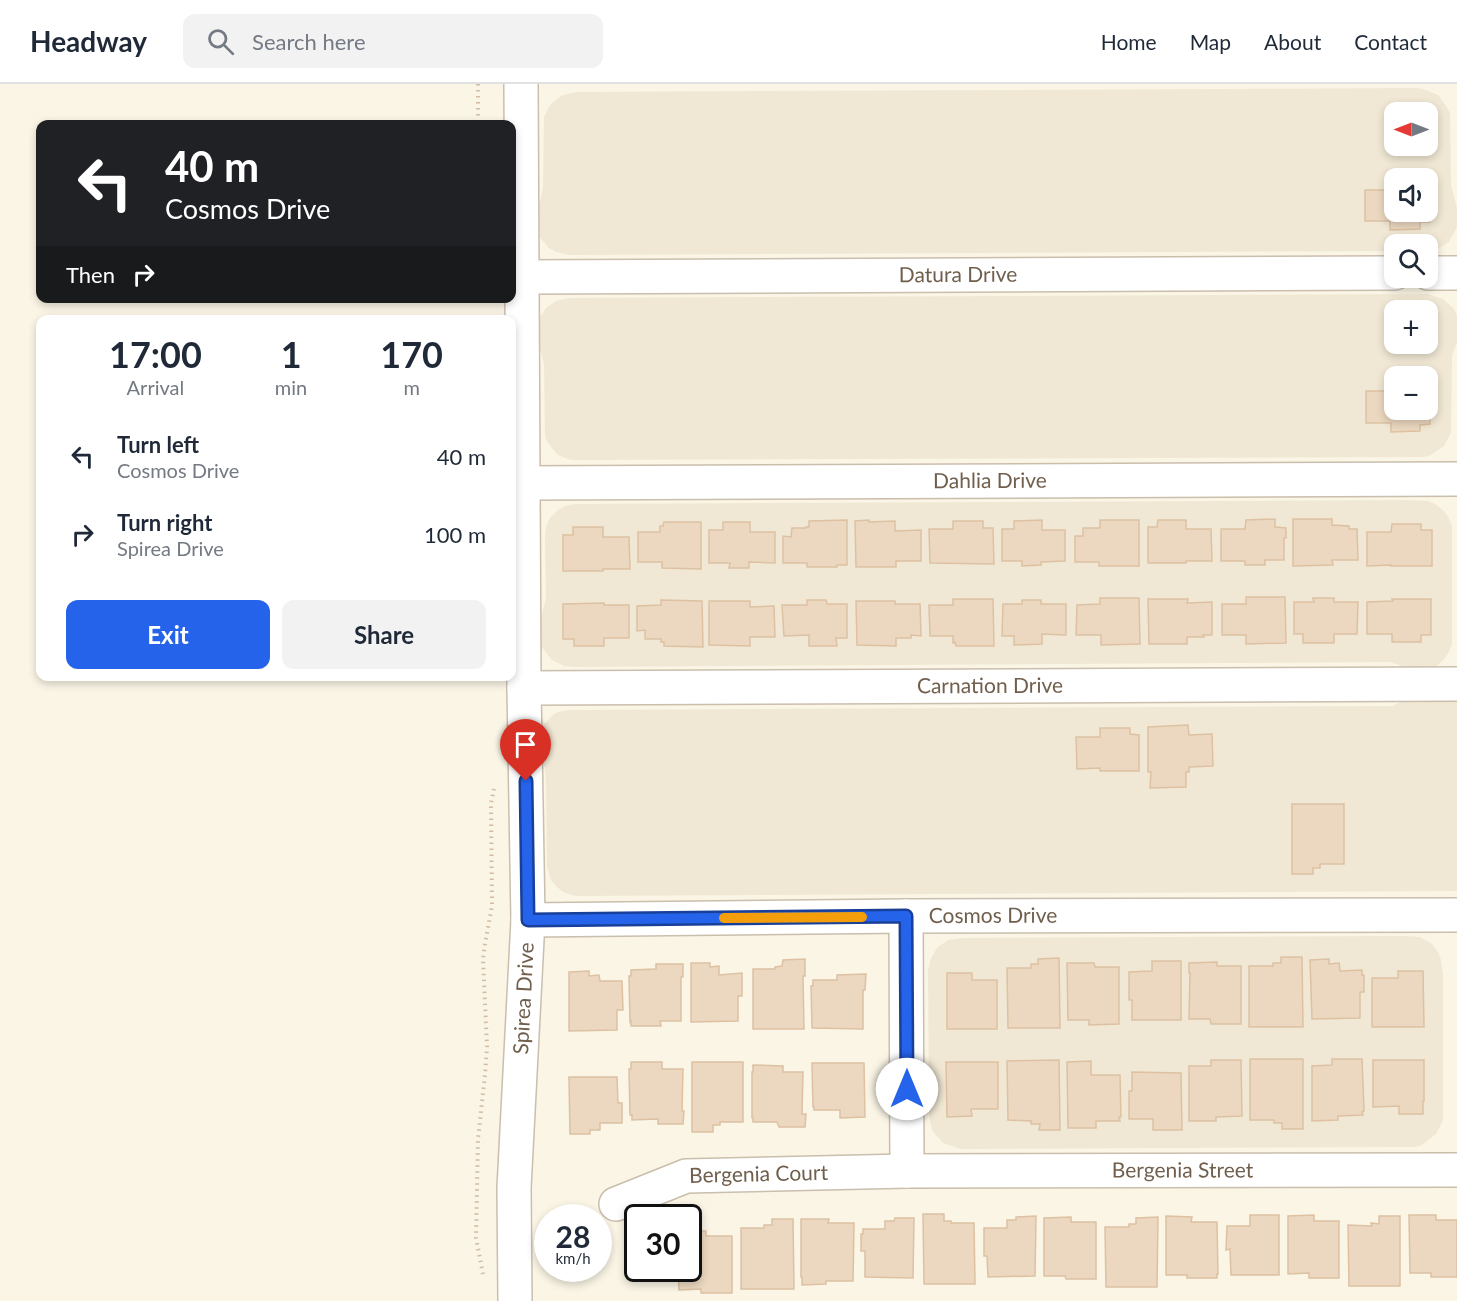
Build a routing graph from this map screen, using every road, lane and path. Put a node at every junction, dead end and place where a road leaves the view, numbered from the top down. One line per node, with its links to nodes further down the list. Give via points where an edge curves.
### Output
1 (478, 84): 3 (path)
2 (521, 84): 7 (street, Spirea Drive)
3 (478, 120)
4 (1384, 273): 7 (street, Datura Drive)
5 (1438, 273): 6 (street)
6 (1457, 273)
7 (522, 277): 9 (street, Spirea Drive)
8 (1457, 479): 9 (street, Dahlia Drive)
9 (524, 483): 11 (street, Spirea Drive)
10 (1457, 684): 11 (street, Carnation Drive)
11 (524, 688): 15 (street, Spirea Drive)
12 (496, 780): 19 (path, via 491,803 492,906 483,959 487,1047 478,1139 476,1238)
13 (1457, 915): 14 (street, Cosmos Drive)
14 (906, 916): 15 (street, Cosmos Drive); 17 (street)
15 (528, 920): 20 (street, Spirea Drive, via 514,1188)
16 (1457, 1170): 17 (street, Bergenia Street)
17 (907, 1171): 18 (street, Bergenia Court, via 686,1176)
18 (616, 1204)
19 (484, 1278)
20 (515, 1301)

